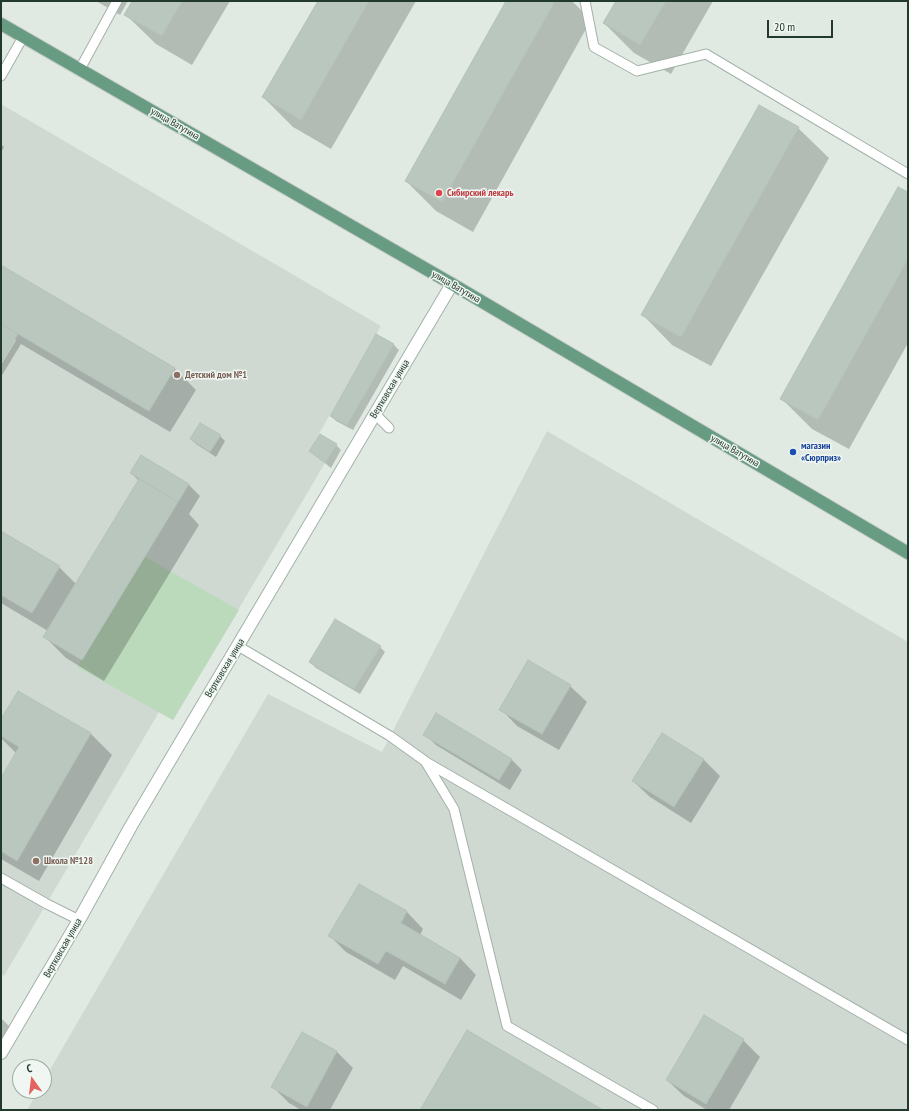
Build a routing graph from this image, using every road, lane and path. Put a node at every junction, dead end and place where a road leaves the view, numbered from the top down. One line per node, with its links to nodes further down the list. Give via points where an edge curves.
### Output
1 (117, 1): 5 (lane)
2 (585, 1): 7 (lane, via 594,47 637,71 706,54)
3 (1, 24): 4 (main road, улица Ватутина)
4 (23, 37): 5 (main road, улица Ватутина); 6 (lane)
5 (80, 69): 8 (main road, улица Ватутина)
6 (1, 76)
7 (908, 174)
8 (452, 284): 9 (street, Вертковская улица); 11 (main road, улица Ватутина)
9 (374, 414): 10 (lane); 12 (street, Вертковская улица)
10 (389, 428)
11 (908, 553)
12 (238, 646): 13 (lane, via 390,736); 15 (street, Вертковская улица, via 130,826)
13 (425, 761): 16 (lane); 18 (lane, via 454,809 507,1026)
14 (1, 878): 15 (lane)
15 (80, 920): 17 (street, Вертковская улица)
16 (908, 1040)
17 (1, 1053)
18 (654, 1110)

